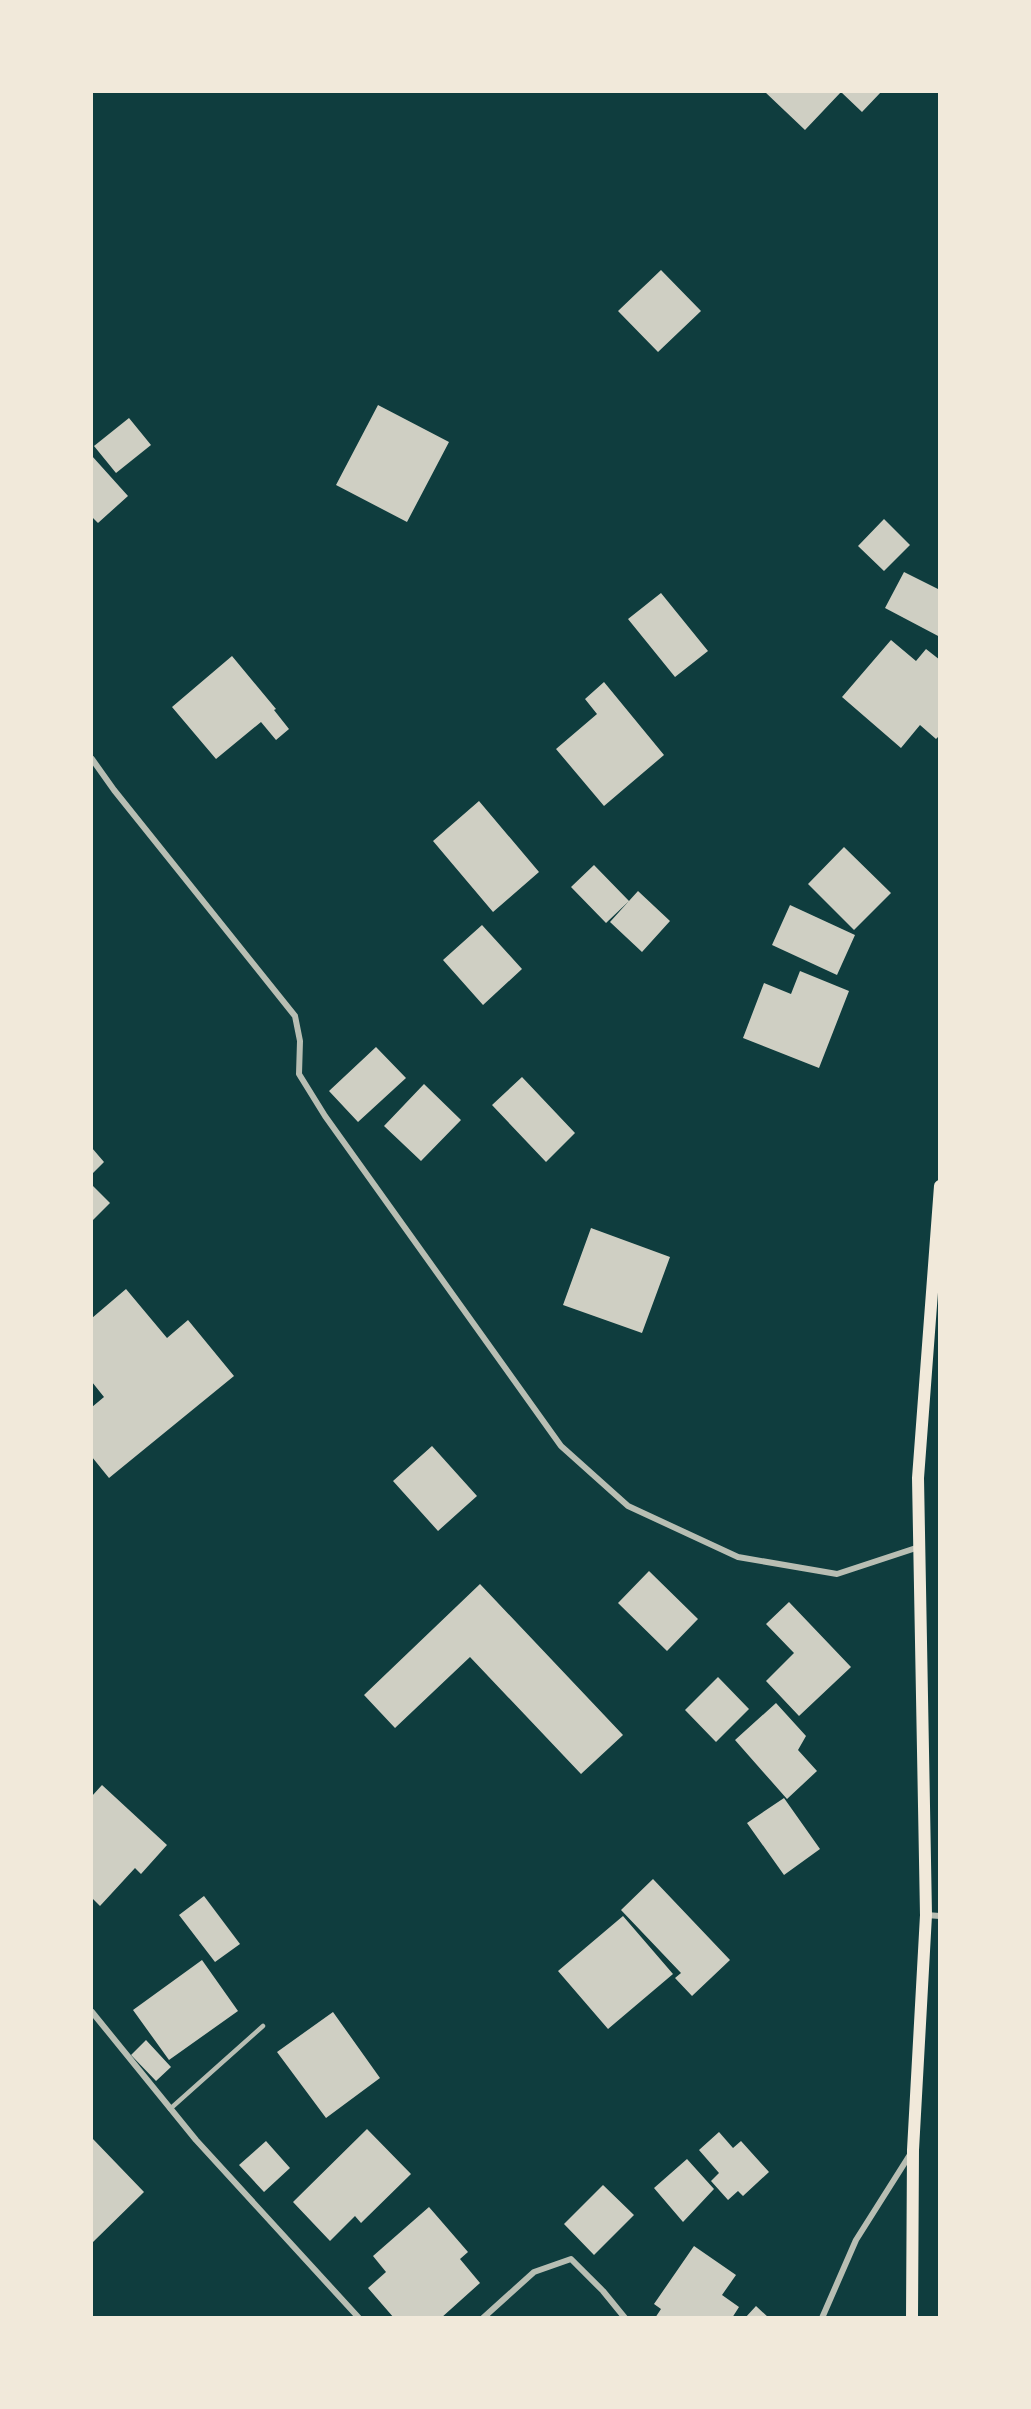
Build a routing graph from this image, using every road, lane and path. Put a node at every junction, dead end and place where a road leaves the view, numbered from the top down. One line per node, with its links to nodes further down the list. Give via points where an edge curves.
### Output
1 (92, 759): 3 (street, via 295,1016 300,1041 298,1074 319,1108 561,1446 628,1506 738,1557 837,1574)
2 (939, 1186): 3 (main road, via 918,1478)
3 (919, 1547): 4 (main road)
4 (926, 1916): 5 (street); 9 (main road)
5 (939, 1916)
6 (92, 2012): 8 (street)
7 (263, 2026): 8 (lane)
8 (170, 2109): 10 (street)
9 (913, 2150): 13 (street, via 856,2240); 14 (main road)
10 (359, 2318)
11 (483, 2318): 12 (street, via 534,2272 571,2259)
12 (625, 2318)
13 (822, 2318)
14 (912, 2318)

